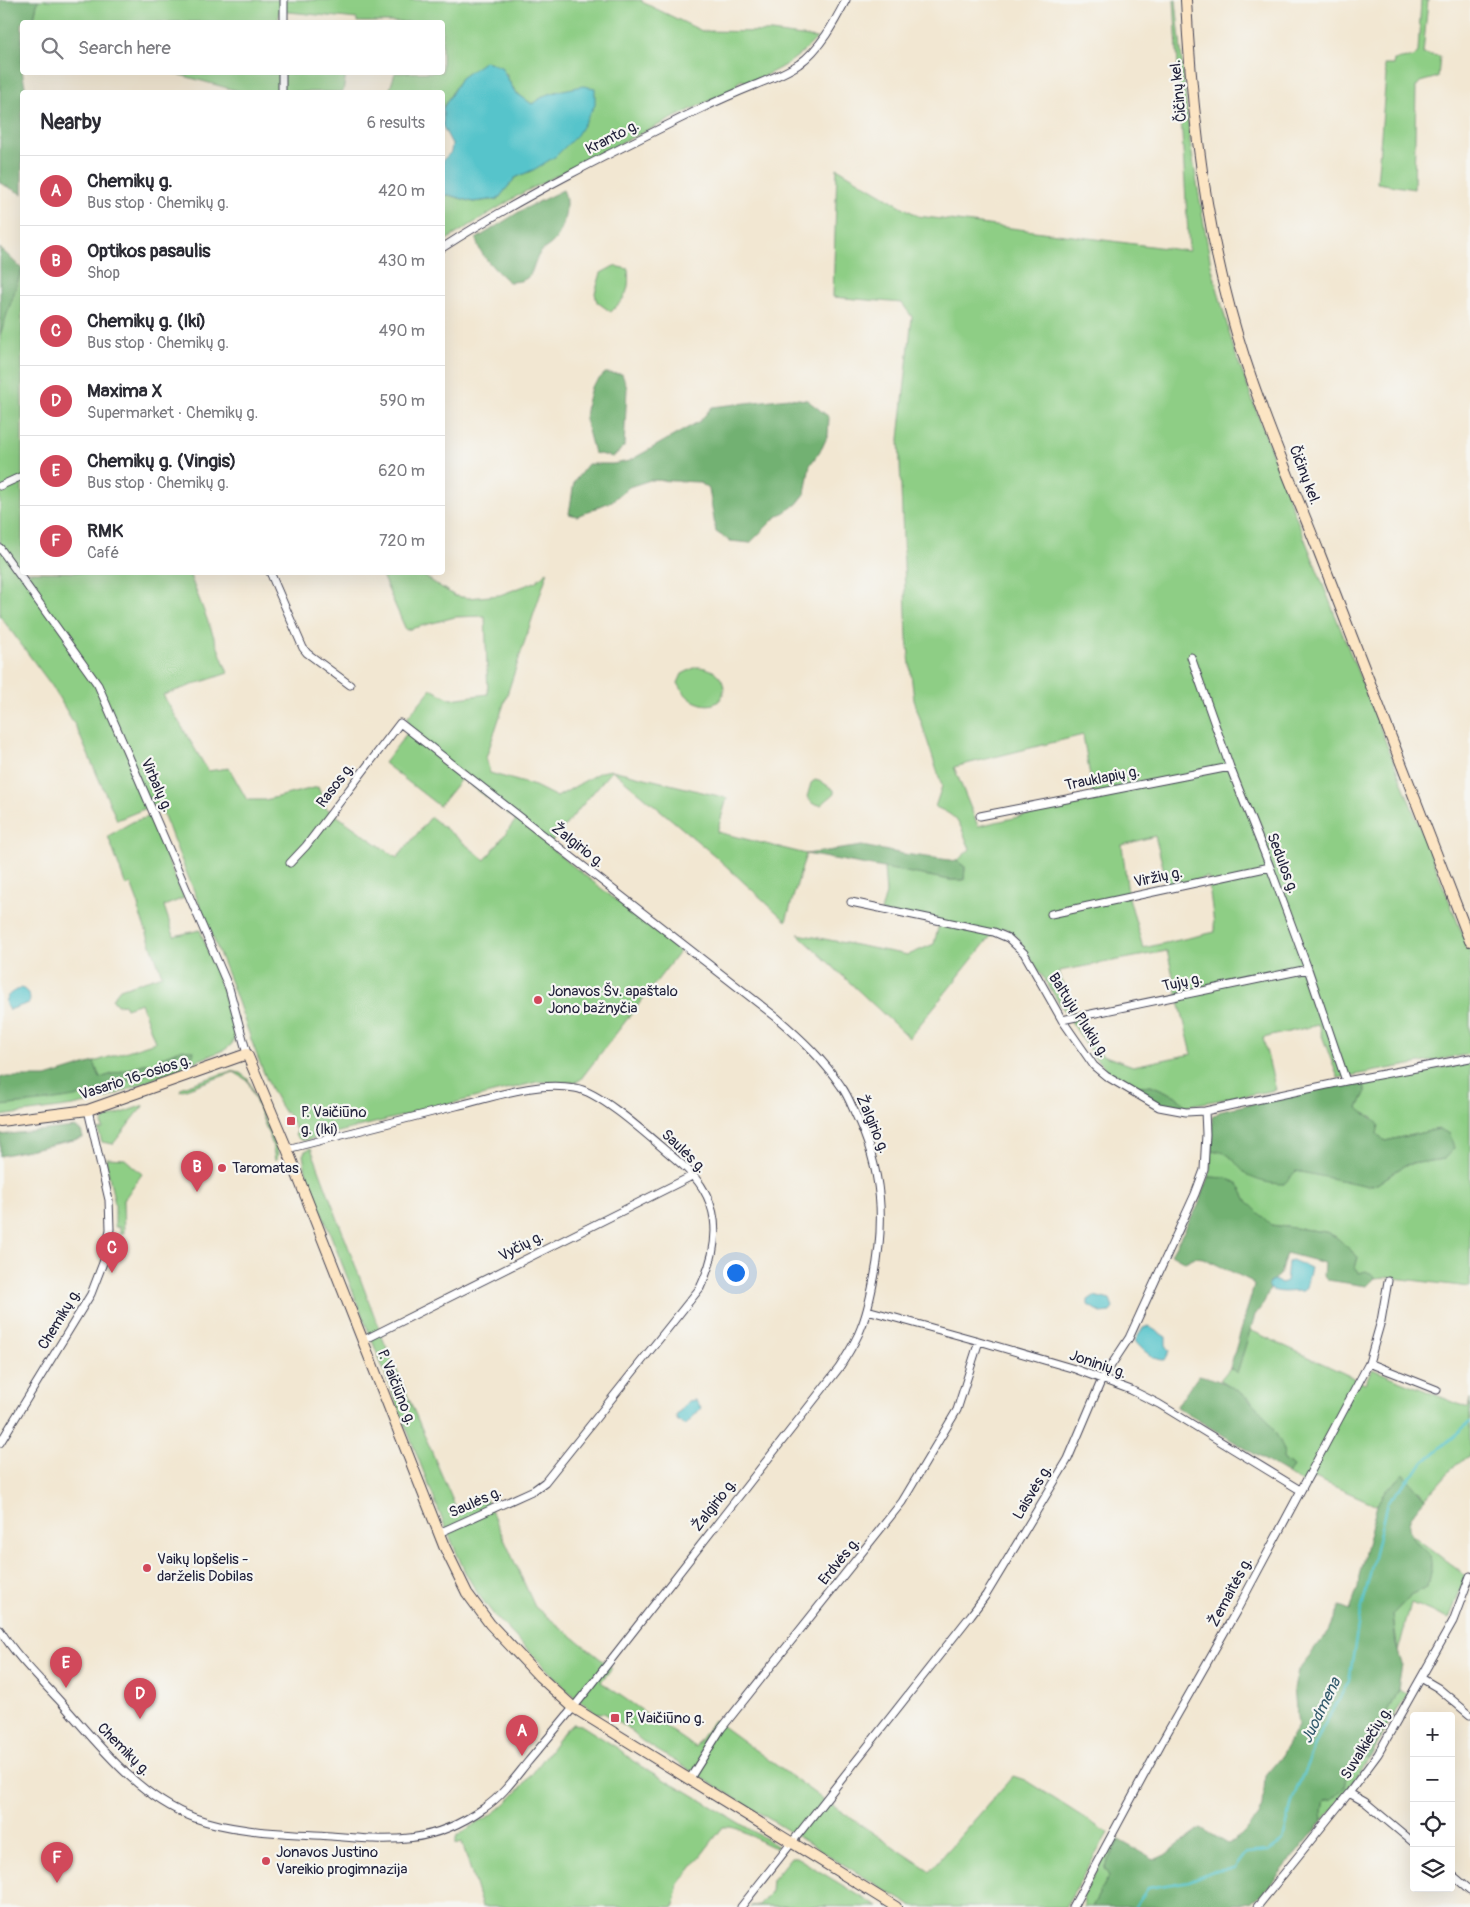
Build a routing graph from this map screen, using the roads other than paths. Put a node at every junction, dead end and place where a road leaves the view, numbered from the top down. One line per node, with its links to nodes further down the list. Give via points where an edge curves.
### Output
1 (284, 0): 4 (street)
2 (846, 0): 7 (street, Kranto g., via 817,48 799,64 620,148 505,209)
3 (1186, 0): 21 (main road, Čičinų kel., via 1204,185 1211,231 1231,312 1264,412)
4 (284, 20)
5 (282, 75): 6 (street)
6 (282, 90)
7 (445, 246)
8 (20, 477): 9 (street)
9 (0, 486)
10 (0, 548): 24 (street, Virbalų g., via 101,691 229,988)
11 (271, 575): 13 (street, via 303,648)
12 (1191, 656): 15 (street, Sedulos g.)
13 (350, 685)
14 (400, 723): 17 (street, Rasos g.); 33 (street, Žalgirio g., via 776,1017 812,1049 842,1087 866,1136 876,1168 881,1197 881,1232)
15 (1230, 767): 16 (street, Trauklapių g.); 18 (street, Sedulos g.)
16 (980, 816)
17 (290, 863)
18 (1270, 867): 20 (street, Viržių g.); 22 (street, Sedulos g.)
19 (851, 902): 23 (street, Baltųjų Plukių g., via 994,932 1008,938 1024,953)
20 (1051, 914)
21 (1470, 941)
22 (1308, 969): 23 (street, Tujų g.); 26 (street, Sedulos g.)
23 (1062, 1020): 28 (street, Baltųjų Plukių g., via 1094,1066 1106,1076 1159,1107)
24 (247, 1054): 27 (main road, Vasario 16-osios g.); 30 (main road, P. Vaičiūno g.)
25 (1470, 1058): 26 (street, Baltųjų Plukių g.)
26 (1346, 1080): 28 (street, Baltųjų Plukių g.)
27 (88, 1110): 29 (main road, Vasario 16-osios g.); 39 (street, Chemikų g., via 109,1200 110,1229 106,1255 91,1294)
28 (1205, 1112): 37 (street, Laisvės g., via 1204,1170 1195,1194 1129,1338)
29 (0, 1121)
30 (287, 1149): 31 (street, Saulės g., via 533,1087 576,1088 603,1100); 34 (main road, P. Vaičiūno g.)
31 (692, 1176): 34 (street, Vyčių g.); 41 (street, Saulės g., via 713,1210 715,1228 715,1248 700,1288 545,1482)
32 (1388, 1281): 36 (street, Žemaitės g.)
33 (867, 1310): 35 (street, Joninių g.); 45 (street, Žalgirio g., via 854,1345 839,1368)
34 (362, 1341): 41 (main road, P. Vaičiūno g.)
35 (980, 1341): 37 (street, Joninių g.); 47 (street, Erdvės g., via 958,1410 902,1502 721,1729)
36 (1369, 1363): 38 (street); 40 (street, Žemaitės g.)
37 (1102, 1379): 40 (street, Joninių g., via 1159,1404); 50 (street, Laisvės g., via 1068,1459 986,1595)
38 (1436, 1390)
39 (0, 1444)
40 (1300, 1490): 55 (street, Žemaitės g.)
41 (439, 1533): 45 (main road, P. Vaičiūno g., via 459,1578 478,1609 508,1644)
42 (1470, 1576): 44 (street, Suvalkiečių g., via 1453,1621)
43 (0, 1630): 45 (street, Chemikų g., via 24,1663 147,1791 198,1819 245,1828 389,1840 447,1829 496,1800)
44 (1421, 1678): 46 (street); 48 (street, Suvalkiečių g., via 1378,1754)
45 (574, 1708): 47 (main road, P. Vaičiūno g.)
46 (1470, 1715)
47 (689, 1780): 50 (main road, P. Vaičiūno g.)
48 (1349, 1794): 49 (street, via 1365,1802); 56 (street, Suvalkiečių g.)
49 (1410, 1840)
50 (792, 1842): 53 (street, Laisvės g.); 54 (main road, P. Vaičiūno g.)
51 (1455, 1877): 52 (street)
52 (1470, 1890)
53 (741, 1907)
54 (896, 1907)
55 (1073, 1907)
56 (1257, 1907)

